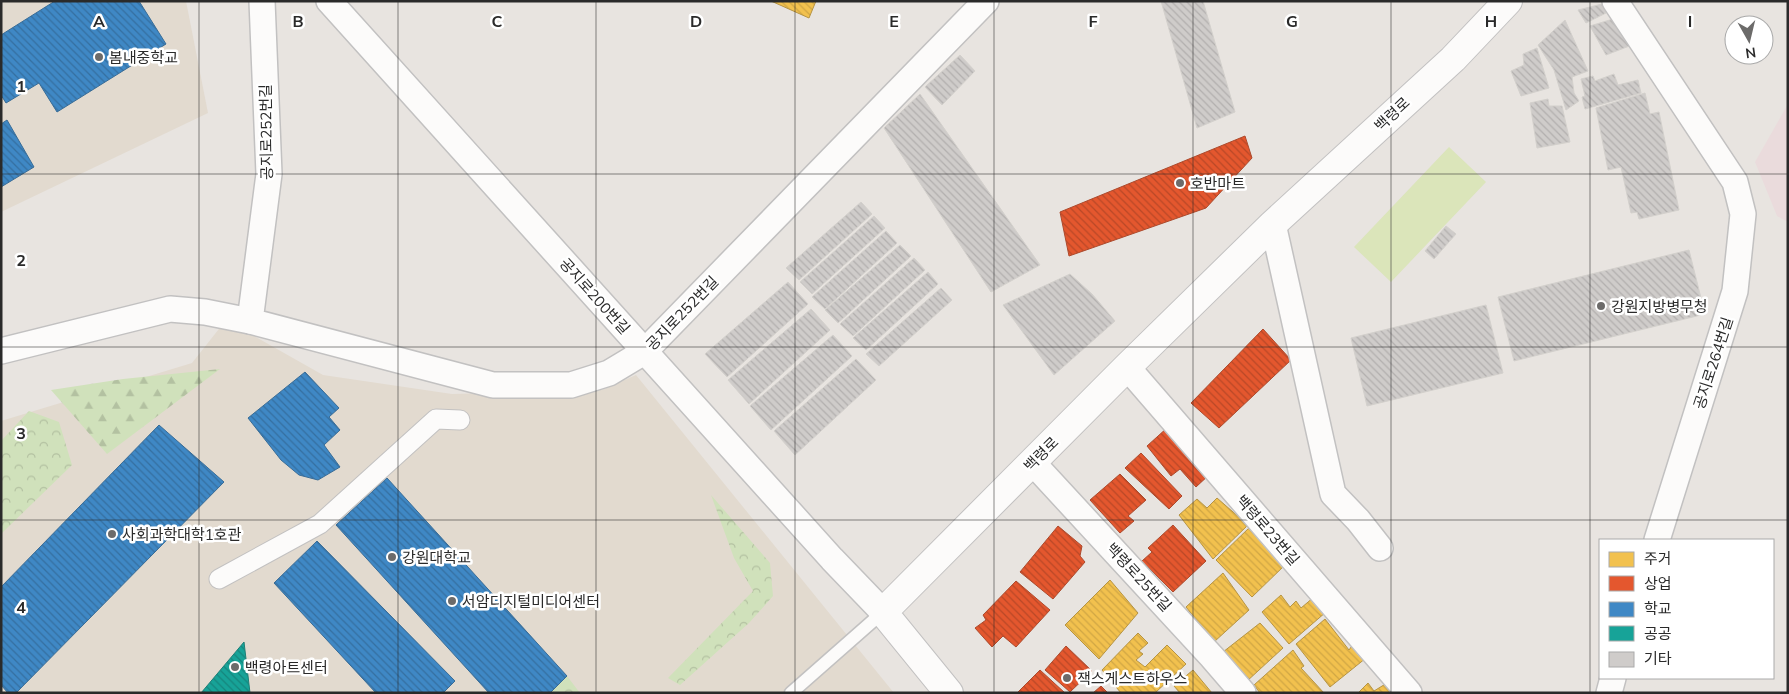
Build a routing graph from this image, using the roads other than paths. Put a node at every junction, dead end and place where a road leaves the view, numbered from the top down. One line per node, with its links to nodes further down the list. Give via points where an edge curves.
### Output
1 (262, 1): 7 (street, 공지로252번길, via 269,174)
2 (329, 1): 9 (street, 공지로200번길)
3 (986, 1): 9 (street, 공지로252번길)
4 (1508, 1): 6 (street, 백령로, via 1453,59)
5 (1615, 1): 13 (street, 공지로264번길, via 1735,182 1743,214 1736,291)
6 (1273, 224): 10 (street, 백령로); 14 (street, via 1333,494)
7 (250, 321): 8 (street, 공지로252번길, via 170,309); 9 (street, 공지로252번길, via 493,385 571,385 609,373)
8 (1, 351)
9 (644, 352): 16 (street, 공지로200번길)
10 (1127, 367): 12 (street, 백령로); 21 (street, 백령로23번길)
11 (460, 420): 15 (street, via 436,420 320,524)
12 (1033, 463): 16 (street, 백령로); 20 (street, 백령로25번길)
13 (1657, 539)
14 (1380, 548)
15 (219, 579)
16 (883, 612): 18 (lane); 19 (street)
17 (1613, 679): 22 (street)
18 (791, 693)
19 (949, 693)
20 (1243, 693)
21 (1409, 693)
22 (1609, 693)

